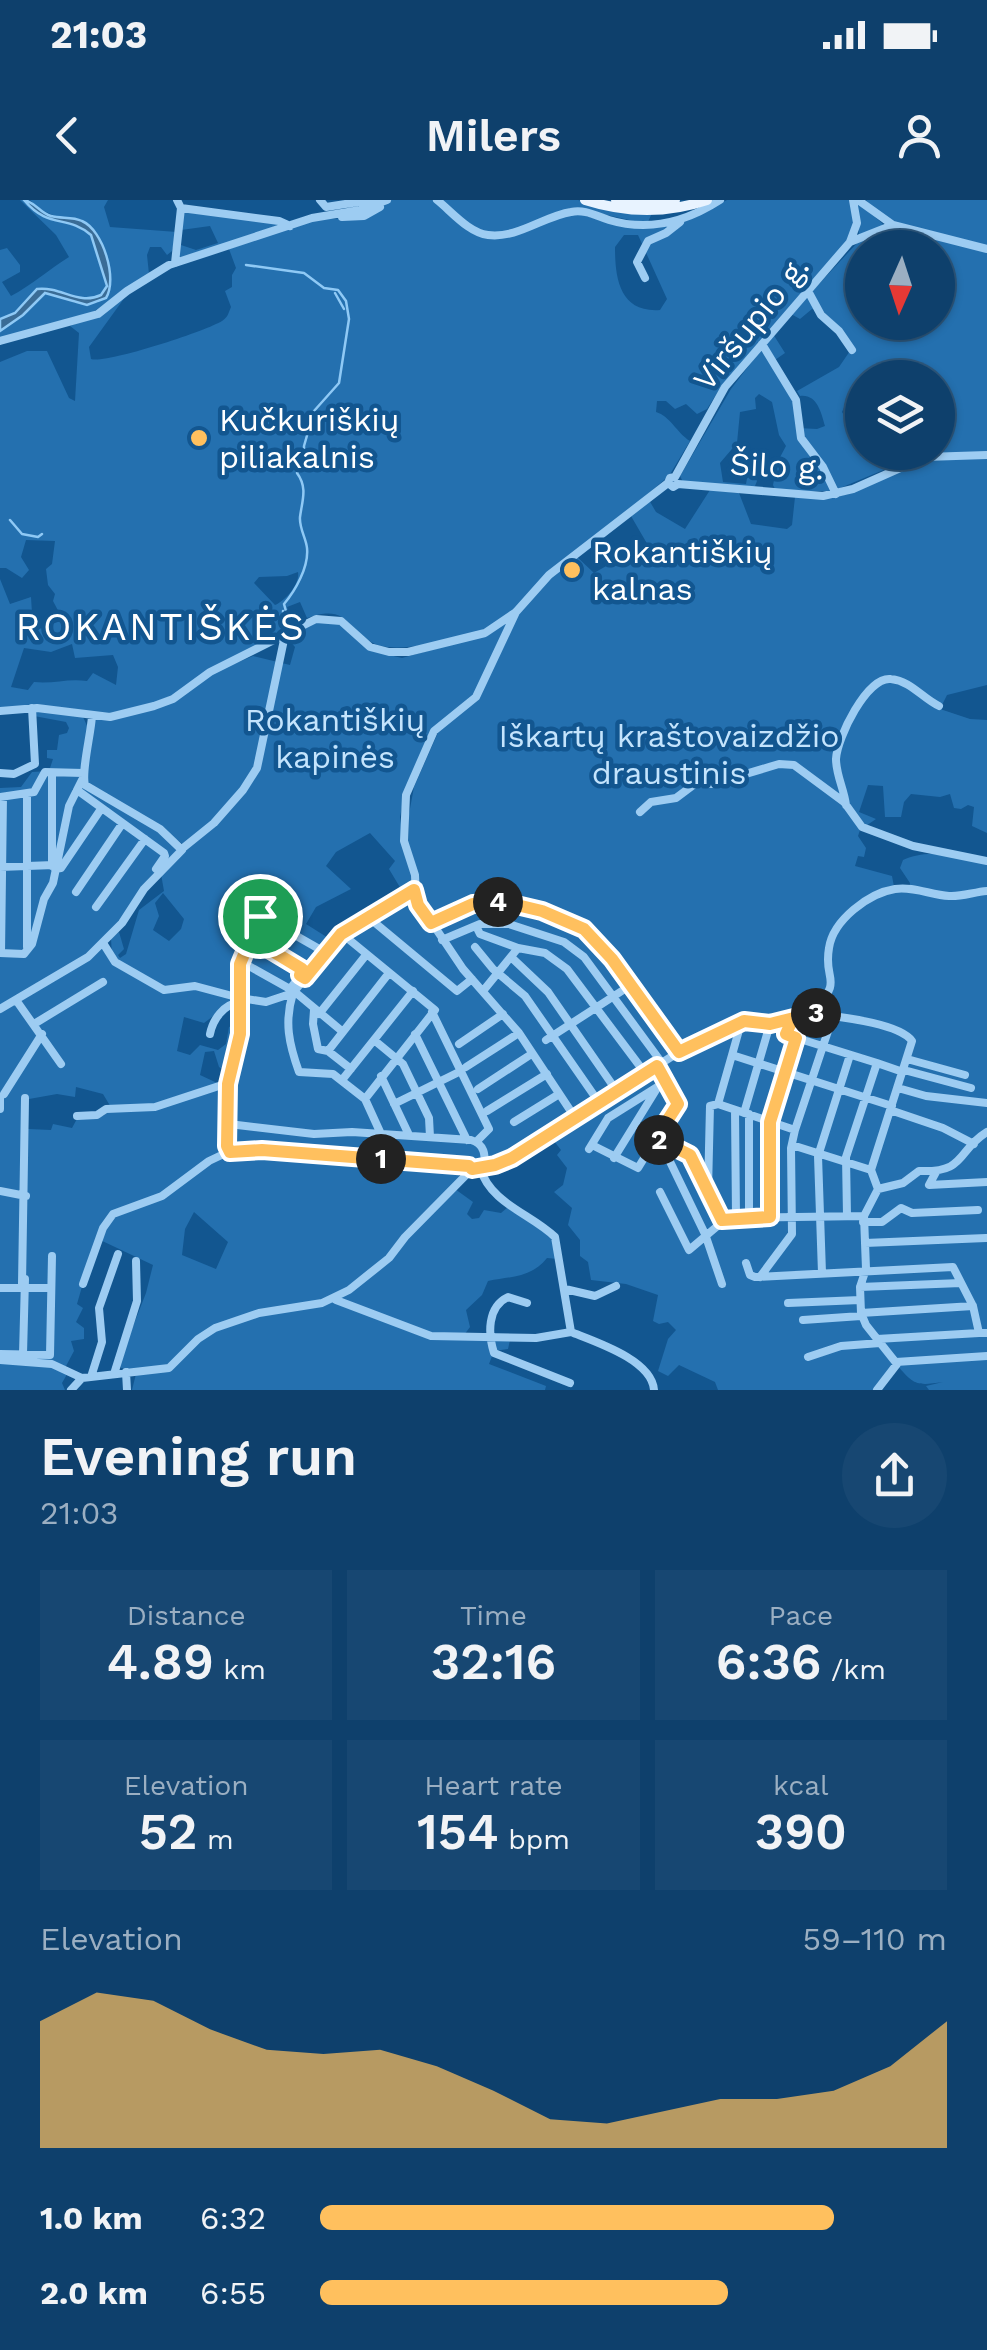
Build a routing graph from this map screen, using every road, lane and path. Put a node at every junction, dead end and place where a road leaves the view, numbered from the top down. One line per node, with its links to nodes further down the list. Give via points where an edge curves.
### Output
1 (320, 200): 2 (street, via 342,207)
2 (371, 200)
3 (388, 200): 17 (street, via 364,216 328,215)
4 (438, 200): 15 (street, via 488,236 572,211)
5 (585, 200): 9 (main road, via 649,211)
6 (616, 200): 8 (main road)
7 (658, 200): 15 (street)
8 (676, 200)
9 (707, 200)
10 (720, 200): 15 (street)
11 (856, 200): 14 (street); 18 (street, Viršupio g.)
12 (880, 202): 14 (street)
13 (179, 204): 17 (street); 22 (street)
14 (872, 211): 16 (street)
15 (659, 225): 23 (street, via 638,258)
16 (892, 225): 19 (street); 21 (street)
17 (290, 226): 22 (street)
18 (854, 230)
19 (880, 230)
20 (845, 248): 24 (street, Viršupio g.)
21 (987, 250)
22 (175, 263): 25 (street, via 92,316)
23 (645, 278)
24 (808, 291): 26 (street, Viršupio g.); 27 (street)
25 (0, 342)
26 (762, 344): 29 (street, Viršupio g., via 722,391); 30 (street, via 796,400 801,438)
27 (852, 350)
28 (987, 455): 30 (street, Šilo g., via 925,457)
29 (674, 481): 30 (street, Šilo g.); 31 (street, Viršupio g., via 548,575)
30 (836, 494)
31 (516, 612): 32 (street, via 485,633 402,653 376,650 330,618 307,621); 54 (street, via 476,697 438,726 410,782 404,831)
32 (285, 635): 36 (street, via 169,700 122,715); 48 (street, via 257,768 210,827)
33 (939, 706): 43 (street, via 890,678 857,703 836,753)
34 (32, 708): 35 (street); 36 (street); 37 (street, via 34,764)
35 (0, 711)
36 (92, 716): 39 (street)
37 (0, 773)
38 (52, 773): 39 (street); 41 (street, via 43,773 37,790); 52 (street)
39 (83, 776): 40 (street); 48 (street, via 92,791)
40 (77, 790): 44 (street); 52 (street)
41 (26, 794): 42 (street); 51 (street)
42 (1, 797): 50 (street)
43 (846, 805): 45 (street, via 794,766 778,764 736,779 696,783); 49 (street, via 867,829)
44 (100, 809): 46 (street); 52 (street, via 62,868)
45 (640, 812)
46 (122, 824): 47 (street); 56 (street)
47 (144, 839): 57 (street); 60 (street, via 166,856)
48 (183, 848): 65 (street)
49 (987, 862)
50 (1, 866): 51 (street); 69 (street)
51 (27, 866): 52 (street); 68 (street)
52 (54, 867): 68 (street)
53 (269, 884): 58 (street)
54 (415, 890): 59 (street); 61 (street)
55 (987, 891): 89 (street, via 946,896 896,888 859,907 831,940 832,988)
56 (76, 892)
57 (96, 907)
58 (262, 917): 72 (street); 75 (street, via 254,940); 75 (street, via 321,950)
59 (368, 918): 63 (street); 76 (street, via 457,991)
60 (118, 921)
61 (431, 923): 64 (street); 78 (street, via 473,904 521,904 590,932)
62 (476, 926): 64 (street); 67 (street, via 480,934); 82 (street, via 512,924 560,939 584,957)
63 (341, 934): 70 (street); 75 (street)
64 (442, 940): 76 (street)
65 (103, 943): 83 (street); 84 (street, via 115,962 164,990 195,986)
66 (475, 946): 73 (street)
67 (518, 948): 71 (street); 85 (street, via 563,964)
68 (27, 952): 69 (street)
69 (1, 953)
70 (366, 955): 74 (street); 88 (street)
71 (511, 957): 73 (street); 95 (street)
72 (240, 962): 75 (street, via 290,990); 84 (street)
73 (497, 972): 79 (street); 102 (street, via 525,996)
74 (389, 973): 80 (street); 97 (street)
75 (303, 975): 81 (street)
76 (472, 979): 79 (street)
77 (103, 982): 94 (street)
78 (632, 986): 82 (street); 108 (street)
79 (483, 990): 90 (street)
80 (413, 991): 87 (street); 104 (street)
81 (294, 993): 84 (street); 88 (street); 126 (street, via 288,1037 299,1072)
82 (614, 997): 85 (street); 116 (street)
83 (16, 1000): 86 (street); 94 (street)
84 (240, 1000): 100 (street, via 212,1022); 130 (street, via 239,1044)
85 (596, 1008): 95 (street); 122 (street)
86 (0, 1010)
87 (434, 1011): 101 (street); 119 (street)
88 (316, 1012): 97 (street); 107 (street, via 315,1044)
89 (814, 1013): 91 (street); 92 (street)
90 (503, 1014): 98 (street); 105 (street)
91 (832, 1016): 106 (street); 113 (street, via 908,1034)
92 (792, 1020): 96 (street); 103 (street, via 786,1034)
93 (741, 1022): 96 (street); 108 (street); 110 (street)
94 (34, 1024): 99 (street)
95 (570, 1024): 102 (street); 135 (street)
96 (770, 1024): 114 (street)
97 (343, 1032): 107 (street)
98 (518, 1033): 119 (street); 123 (street)
99 (42, 1034): 115 (street); 137 (street)
100 (210, 1034)
101 (415, 1034): 112 (street); 128 (street)
102 (549, 1038): 142 (street)
103 (796, 1038): 106 (street); 121 (street)
104 (374, 1040): 112 (street); 118 (street)
105 (459, 1044)
106 (823, 1046): 111 (street); 127 (street)
107 (328, 1051): 118 (street)
108 (679, 1052): 116 (street)
109 (530, 1055): 134 (street)
110 (732, 1055): 114 (street); 145 (street)
111 (850, 1055): 117 (street); 131 (street)
112 (396, 1057): 125 (street); 136 (street)
113 (908, 1058): 120 (street); 124 (street)
114 (759, 1063): 121 (street); 149 (street)
115 (61, 1064)
116 (659, 1064): 122 (street); 129 (street)
117 (876, 1064): 120 (street); 140 (street)
118 (351, 1069): 126 (street)
119 (464, 1069): 128 (street); 161 (street, via 489,1128)
120 (903, 1071): 132 (street); 133 (street)
121 (786, 1072): 127 (street); 153 (street)
122 (645, 1073): 135 (street)
123 (547, 1074): 148 (street); 151 (street)
124 (965, 1075)
125 (381, 1076): 141 (street); 144 (street)
126 (342, 1080): 141 (street)
127 (812, 1080): 131 (street); 155 (street)
128 (439, 1082): 136 (street); 161 (street)
129 (662, 1082): 160 (street, via 678,1104); 166 (street); 166 (street, via 608,1118 590,1147)
130 (228, 1084): 150 (street, via 155,1106); 154 (street)
131 (839, 1088): 140 (street); 165 (street)
132 (898, 1088): 143 (street); 147 (street)
133 (971, 1088)
134 (478, 1089)
135 (616, 1090): 142 (street)
136 (416, 1093): 144 (street); 159 (street)
137 (2, 1095): 146 (street)
138 (556, 1096): 152 (street)
139 (25, 1098): 177 (street)
140 (866, 1098): 147 (street); 168 (street)
141 (364, 1099): 157 (street)
142 (598, 1101): 151 (street)
143 (987, 1103)
144 (394, 1104): 158 (street)
145 (718, 1104): 149 (street); 174 (street, via 708,1109)
146 (0, 1108)
147 (891, 1108): 162 (street); 170 (street)
148 (487, 1111)
149 (743, 1112): 153 (street); 179 (street); 182 (street)
150 (77, 1116)
151 (574, 1116): 169 (street, via 509,1159)
152 (514, 1122)
153 (770, 1122): 155 (street); 183 (street)
154 (228, 1124): 157 (street); 164 (street)
155 (795, 1130): 163 (street)
156 (987, 1132): 162 (street)
157 (381, 1134): 158 (street); 167 (street)
158 (409, 1135): 159 (street)
159 (430, 1137): 161 (street)
160 (658, 1140): 166 (street, via 636,1169); 174 (street, via 690,1155); 187 (street)
161 (472, 1141): 169 (street, via 485,1153)
162 (974, 1144): 171 (street, via 960,1162)
163 (792, 1145): 165 (street); 184 (street)
164 (230, 1152): 167 (street); 198 (street, via 162,1196 113,1214)
165 (818, 1153): 168 (street); 180 (street)
166 (614, 1158)
167 (380, 1159): 169 (street)
168 (846, 1162): 170 (street); 181 (street)
169 (479, 1168): 205 (street, via 505,1202 554,1236); 206 (street, via 389,1258)
170 (870, 1170): 173 (street)
171 (936, 1172): 172 (street, via 928,1185); 173 (street)
172 (987, 1182)
173 (878, 1189): 185 (street)
174 (708, 1190): 186 (street)
175 (0, 1191): 177 (street)
176 (660, 1192): 187 (street, via 689,1250)
177 (26, 1196): 200 (street)
178 (978, 1210): 185 (street, via 901,1208 882,1222)
179 (749, 1216): 182 (street); 183 (street)
180 (820, 1216): 181 (street); 184 (street); 195 (street)
181 (847, 1216): 185 (street)
182 (736, 1217): 186 (street)
183 (770, 1217): 184 (street)
184 (793, 1217): 196 (street, via 791,1237)
185 (864, 1219): 189 (street)
186 (722, 1220): 187 (street)
187 (705, 1234): 199 (street)
188 (986, 1238): 189 (street)
189 (864, 1243): 194 (street)
190 (118, 1254): 225 (street, via 100,1308 102,1342)
191 (52, 1256): 204 (street)
192 (136, 1262): 223 (street, via 137,1301)
193 (746, 1263): 196 (street, via 750,1275)
194 (866, 1272): 195 (street); 197 (street, via 953,1267); 202 (street)
195 (822, 1274): 196 (street)
196 (760, 1276)
197 (962, 1283): 202 (street); 210 (street)
198 (82, 1284)
199 (722, 1284)
200 (24, 1286): 203 (street); 204 (street); 217 (street)
201 (616, 1286): 205 (street, via 598,1296)
202 (860, 1287): 207 (street)
203 (0, 1288)
204 (51, 1288): 217 (street, via 50,1355)
205 (565, 1290): 213 (street)
206 (338, 1298): 215 (street, via 431,1336); 222 (street, via 215,1328 174,1366)
207 (860, 1300): 208 (street); 211 (street)
208 (788, 1303)
209 (527, 1304): 215 (street, via 508,1297 498,1302)
210 (973, 1306): 211 (street); 214 (street)
211 (861, 1315): 212 (street); 216 (street)
212 (803, 1320)
213 (570, 1333): 215 (street); 230 (street, via 643,1368)
214 (983, 1333): 216 (street)
215 (491, 1336): 224 (street, via 494,1353)
216 (878, 1341): 218 (street); 221 (street)
217 (23, 1354): 220 (street)
218 (808, 1356)
219 (987, 1356): 221 (street)
220 (0, 1357): 225 (street, via 52,1364)
221 (896, 1362): 231 (street)
222 (126, 1372): 223 (street); 228 (street)
223 (114, 1374): 225 (street)
224 (551, 1376): 226 (street); 229 (street)
225 (87, 1378): 227 (street)
226 (570, 1384)
227 (71, 1390)
228 (126, 1390)
229 (547, 1390)
230 (654, 1390)
231 (877, 1390)

